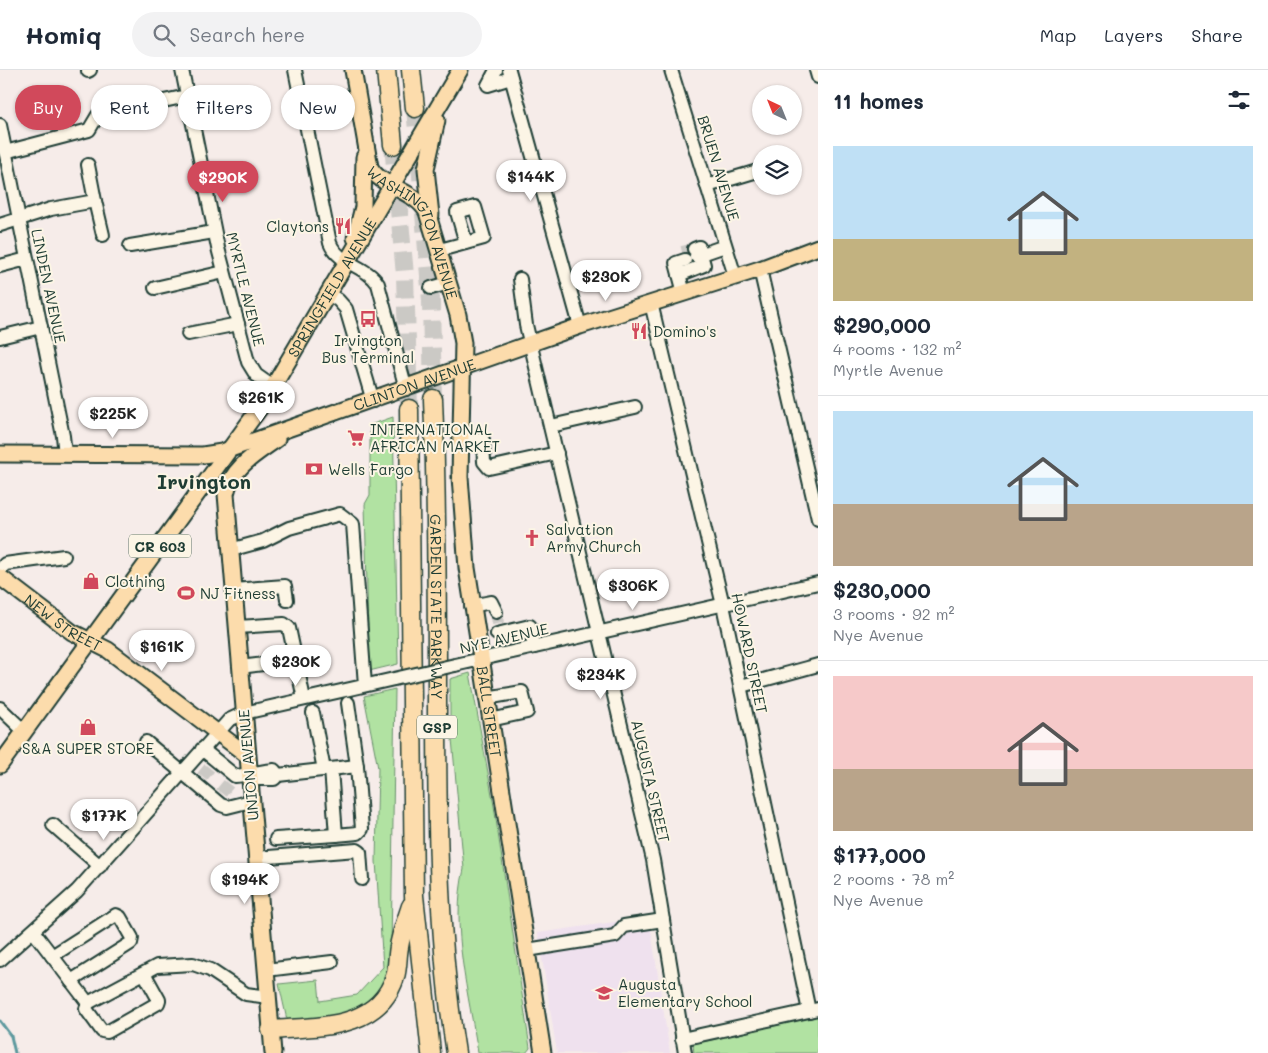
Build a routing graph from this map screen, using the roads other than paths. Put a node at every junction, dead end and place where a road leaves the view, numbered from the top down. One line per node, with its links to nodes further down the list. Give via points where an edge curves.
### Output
1 (182, 70): 12 (street, MYRTLE AVENUE)
2 (295, 70): 38 (street, via 330,243)
3 (352, 70): 18 (main road, WASHINGTON AVENUE)
4 (386, 70): 19 (highway)
5 (411, 70): 15 (highway)
6 (460, 70): 13 (main road, SPRINGFIELD AVENUE / CR 603)
7 (496, 70): 10 (street, via 488,85)
8 (671, 70): 24 (street, BRUEN AVENUE)
9 (816, 70): 11 (street)
10 (510, 74): 52 (street)
11 (818, 77)
12 (185, 85)
13 (444, 97): 23 (main road, SPRINGFIELD AVENUE / CR 603); 27 (main road, via 426,169)
14 (178, 98): 20 (street, via 98,115 89,130)
15 (415, 108)
16 (0, 125): 20 (street, LINDEN AVENUE)
17 (194, 130): 29 (street, MYRTLE AVENUE)
18 (365, 140): 23 (main road, WASHINGTON AVENUE, via 372,171); 38 (main road, via 363,207)
19 (393, 145)
20 (4, 156): 26 (street, LINDEN AVENUE)
21 (88, 165): 25 (street)
22 (752, 173): 24 (street)
23 (392, 185): 27 (main road, WASHINGTON AVENUE, via 422,203); 38 (main road, SPRINGFIELD AVENUE / CR 603)
24 (707, 186): 33 (street, BRUEN AVENUE)
25 (95, 201): 26 (street); 30 (street)
26 (19, 219): 28 (street); 36 (street, LINDEN AVENUE)
27 (432, 224): 35 (main road, WASHINGTON AVENUE)
28 (0, 225)
29 (214, 232): 32 (street); 41 (street, MYRTLE AVENUE)
30 (103, 235)
31 (466, 243): 35 (street)
32 (130, 246)
33 (726, 246): 37 (street); 42 (street, BRUEN AVENUE)
34 (818, 247): 40 (main road, CLINTON AVENUE)
35 (440, 250): 44 (main road, WASHINGTON AVENUE)
36 (27, 259): 39 (street); 53 (street, LINDEN AVENUE)
37 (690, 259): 45 (street); 48 (street)
38 (347, 261): 49 (main road, SPRINGFIELD AVENUE / CR 603); 59 (street, via 368,272 378,284)
39 (0, 266)
40 (760, 269): 42 (main road, CLINTON AVENUE); 71 (street)
41 (224, 272): 46 (street); 51 (street, MYRTLE AVENUE)
42 (735, 276): 45 (main road, CLINTON AVENUE)
43 (520, 279): 56 (street, AUGUSTA STREET, via 526,325)
44 (449, 283): 47 (street); 57 (main road, WASHINGTON AVENUE, via 460,325)
45 (709, 285): 48 (main road, CLINTON AVENUE)
46 (155, 288)
47 (431, 288)
48 (684, 293): 50 (main road, CLINTON AVENUE)
49 (328, 294): 58 (main road, SPRINGFIELD AVENUE / CR 603); 61 (street, via 346,309)
50 (651, 304): 52 (main road, CLINTON AVENUE); 79 (street, HOWARD STREET)
51 (238, 324): 54 (street); 58 (street, MYRTLE AVENUE, via 253,371)
52 (580, 326): 56 (main road, CLINTON AVENUE)
53 (41, 327): 55 (street); 70 (street, LINDEN AVENUE)
54 (188, 334)
55 (0, 337)
56 (532, 343): 57 (main road, CLINTON AVENUE); 65 (street, AUGUSTA STREET)
57 (463, 368): 59 (main road, CLINTON AVENUE); 66 (main road, BALL STREET)
58 (274, 387): 67 (main road, SPRINGFIELD AVENUE / CR 603)
59 (406, 389): 61 (main road, CLINTON AVENUE)
60 (433, 399): 135 (highway, GARDEN STATE PARKWAY / GSP, via 438,851 444,952)
61 (373, 401): 64 (main road, CLINTON AVENUE)
62 (635, 407): 65 (street)
63 (409, 409): 118 (highway, GSP)
64 (302, 425): 67 (main road, CLINTON AVENUE); 72 (main road, UNION AVENUE, via 244,463 229,483 226,500)
65 (551, 426): 68 (street, AUGUSTA STREET)
66 (460, 439): 68 (street, via 482,440 484,462 490,468); 80 (main road, BALL STREET, via 463,526)
67 (230, 450): 70 (main road, CLINTON AVENUE, via 203,455); 84 (main road, SPRINGFIELD AVENUE / CR 603)
68 (557, 453): 83 (street, AUGUSTA STREET)
69 (0, 454): 70 (main road, CLINTON AVENUE)
70 (65, 454)
71 (818, 519)
72 (230, 550): 77 (main road, UNION AVENUE); 91 (street, via 289,528 340,514 353,524)
73 (64, 556): 74 (street, via 5,564)
74 (0, 570)
75 (0, 577): 84 (main road, NEW STREET, via 72,632)
76 (818, 583): 79 (street, NYE AVENUE)
77 (234, 590): 78 (street, via 285,586); 82 (main road, UNION AVENUE)
78 (287, 600)
79 (723, 605): 83 (street, NYE AVENUE); 92 (street, HOWARD STREET)
80 (471, 606): 81 (street, via 491,602); 87 (main road, BALL STREET)
81 (493, 611)
82 (237, 627): 88 (street, via 284,624 289,628); 90 (main road, UNION AVENUE)
83 (599, 633): 85 (street, NYE AVENUE); 119 (street, AUGUSTA STREET, via 653,860)
84 (91, 642): 100 (main road, SPRINGFIELD AVENUE / CR 603); 101 (main road, NEW STREET, via 108,650)
85 (534, 647): 86 (street, NYE AVENUE); 86 (street, via 530,626 496,630)
86 (502, 655): 87 (street, NYE AVENUE)
87 (480, 659): 91 (street, NYE AVENUE, bridge); 93 (main road, BALL STREET)
88 (294, 660): 90 (street); 94 (street)
89 (818, 665): 92 (street)
90 (240, 667): 97 (main road, UNION AVENUE)
91 (365, 685): 94 (street, NYE AVENUE)
92 (740, 686): 130 (street, HOWARD STREET)
93 (486, 698): 99 (main road, BALL STREET); 99 (street, via 522,692 527,712)
94 (304, 699): 97 (street, NYE AVENUE)
95 (348, 703): 106 (street)
96 (0, 708): 100 (street)
97 (244, 712): 101 (street, NYE AVENUE); 104 (main road, UNION AVENUE)
98 (313, 713): 107 (street)
99 (490, 720): 121 (main road, BALL STREET)
100 (24, 732): 105 (main road, SPRINGFIELD AVENUE / CR 603)
101 (217, 732): 103 (street, NYE AVENUE); 104 (main road, NEW STREET)
102 (146, 742): 108 (street)
103 (202, 749): 108 (street, NYE AVENUE); 109 (street)
104 (247, 754): 110 (main road, UNION AVENUE)
105 (0, 766)
106 (357, 766): 107 (street); 113 (street, via 362,829 358,833)
107 (327, 769): 110 (street); 113 (street)
108 (182, 771): 109 (street); 116 (street, NYE AVENUE)
109 (206, 772): 110 (street); 110 (street)
110 (233, 784): 111 (main road, UNION AVENUE); 111 (street, via 227,807)
111 (251, 800): 115 (main road, UNION AVENUE)
112 (53, 825): 116 (street)
113 (336, 834): 114 (street)
114 (276, 839)
115 (256, 858): 117 (street, via 357,850 360,852); 125 (main road, UNION AVENUE)
116 (100, 866): 120 (street, NYE AVENUE)
117 (362, 879)
118 (414, 896): 131 (highway, via 399,946 394,979 375,1007 345,1023); 134 (highway, GSP)
119 (663, 920): 121 (street, via 624,926 615,936); 132 (street, AUGUSTA STREET)
120 (33, 932): 122 (street); 123 (street, NYE AVENUE)
121 (527, 950): 136 (main road, BALL STREET)
122 (52, 956): 127 (street); 127 (street, via 116,915 120,917 132,938 130,943)
123 (0, 960)
124 (332, 962): 125 (street)
125 (266, 970): 128 (main road, UNION AVENUE)
126 (144, 973): 128 (street, via 157,966 201,965 246,994); 129 (street); 129 (street, via 158,1003 107,1032 102,1031 86,1009)
127 (71, 981): 129 (street)
128 (268, 997): 131 (main road, UNION AVENUE)
129 (88, 1003)
130 (814, 1010): 132 (street)
131 (270, 1030): 133 (main road, UNION AVENUE)
132 (682, 1039): 137 (street, AUGUSTA STREET)
133 (273, 1053)
134 (431, 1053)
135 (456, 1053)
136 (543, 1053)
137 (685, 1053)

